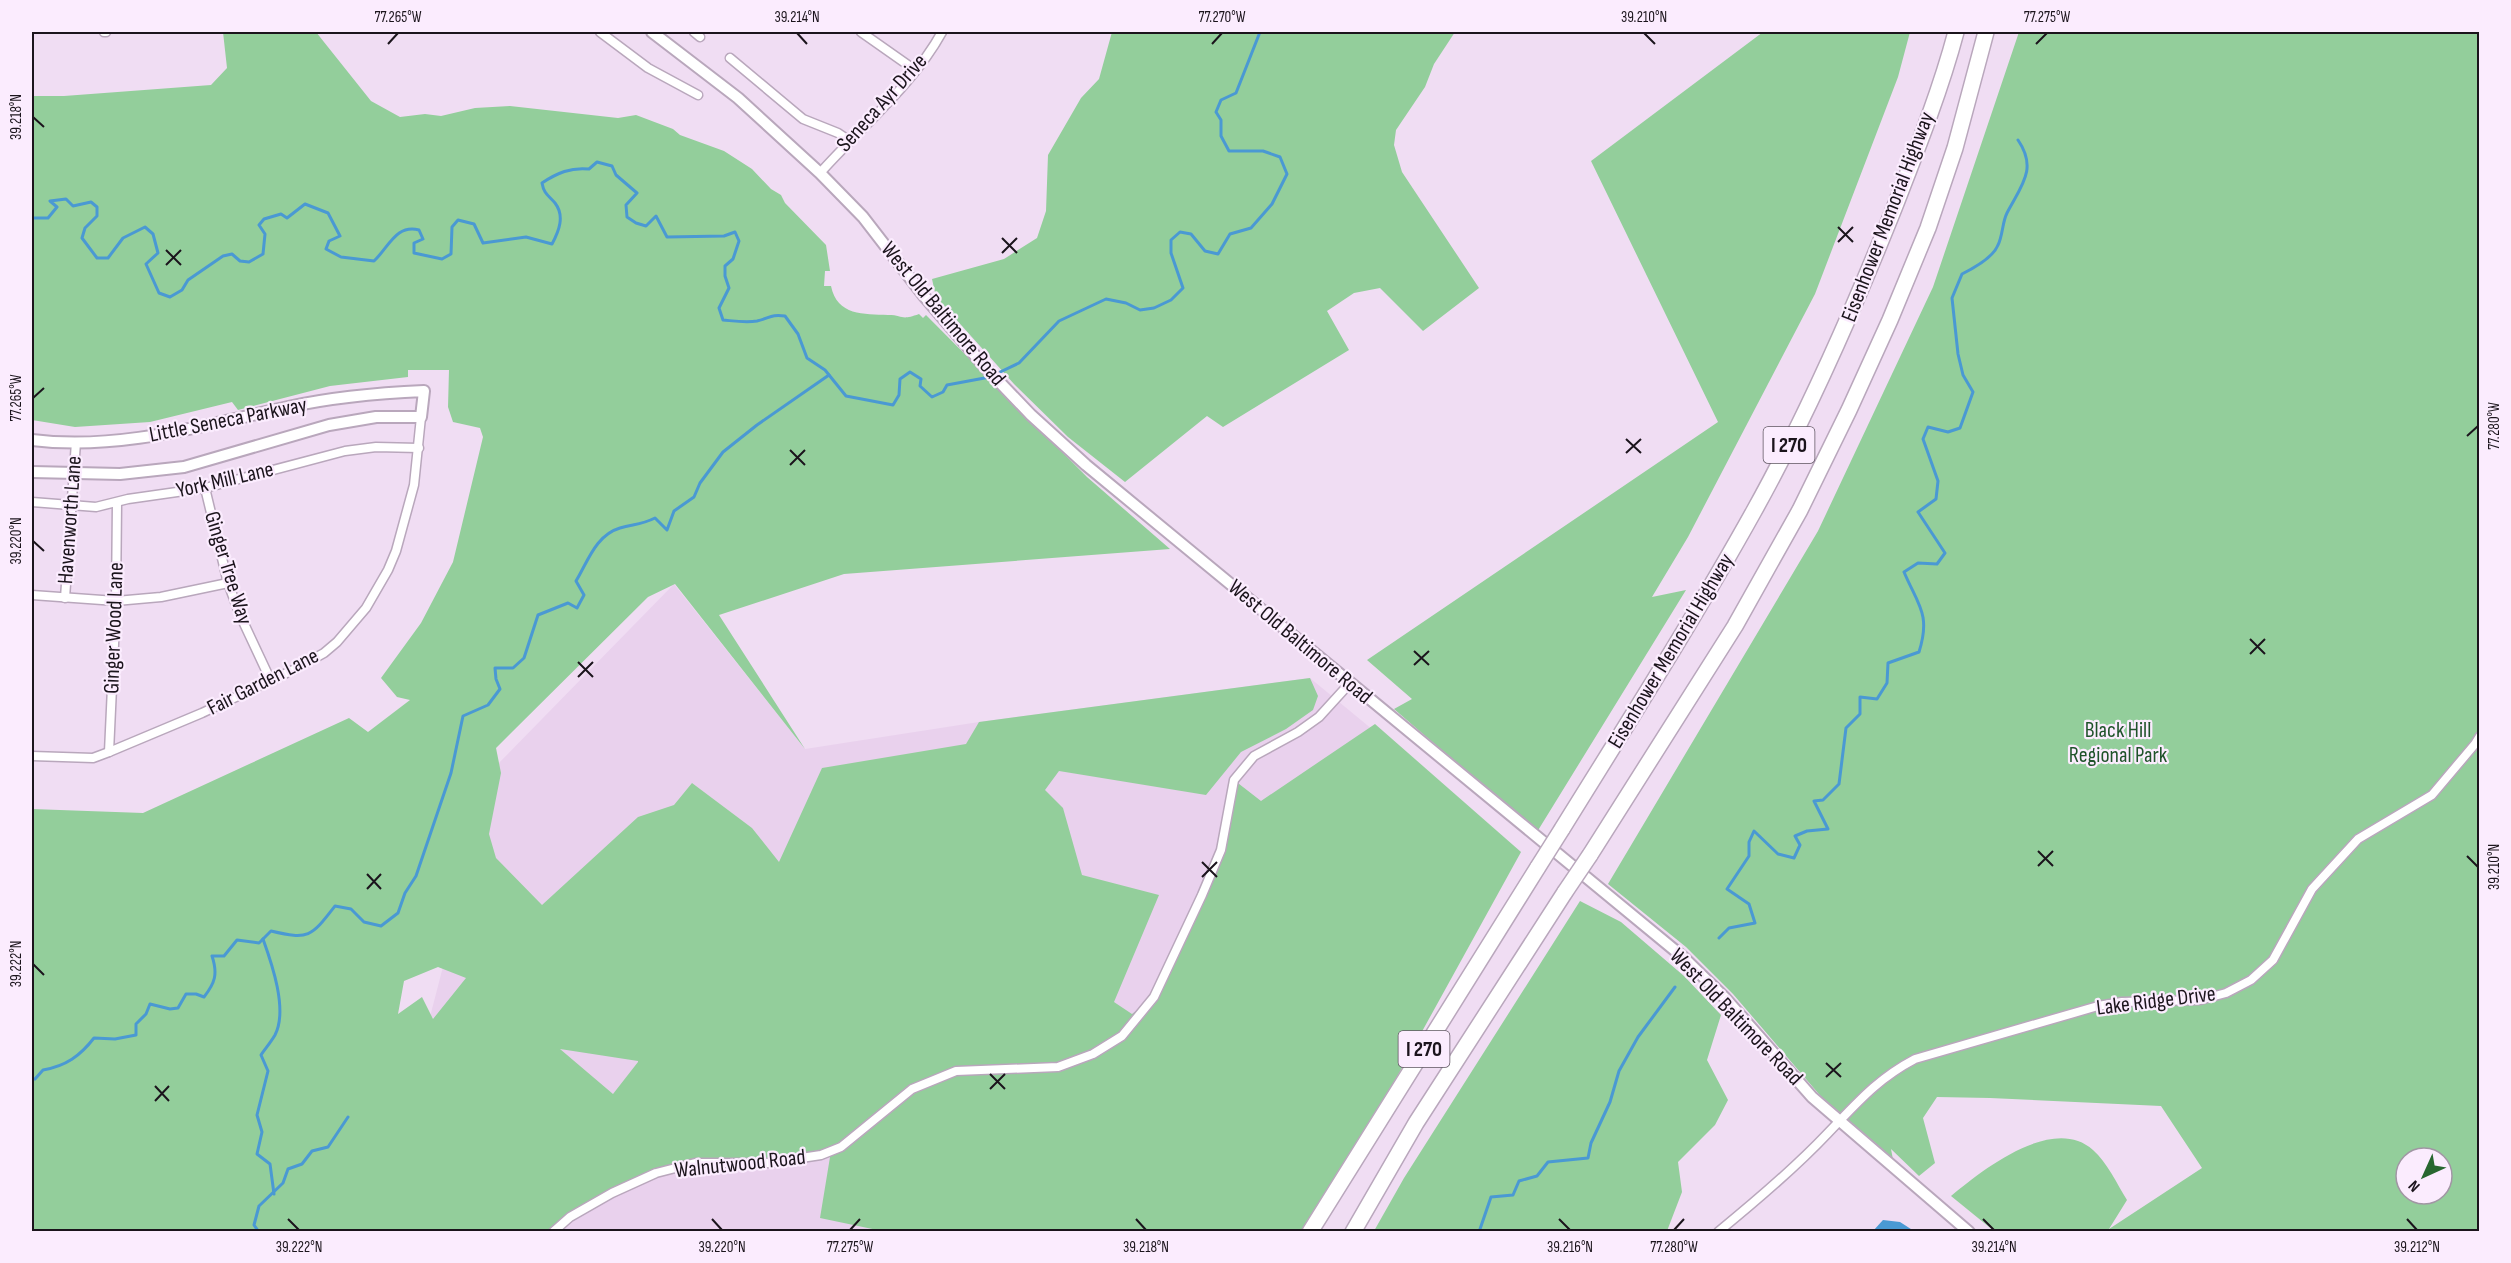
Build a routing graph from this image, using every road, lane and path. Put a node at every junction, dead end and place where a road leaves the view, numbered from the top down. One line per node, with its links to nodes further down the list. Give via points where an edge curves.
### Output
1 (600, 32): 9 (street, via 648,68)
2 (652, 32): 11 (street, West Old Baltimore Road, via 738,98)
3 (861, 32): 8 (street)
4 (942, 32): 8 (street, Seneca Ayr Drive)
5 (1956, 32): 34 (highway, Eisenhower Memorial Highway / I 270, bridge, via 1908,170 1839,341 1755,510 1701,604)
6 (1986, 32): 35 (highway, Eisenhower Memorial Highway / I 270, bridge, via 1955,148 1928,228 1890,320 1795,519 1735,626 1416,1123)
7 (730, 58): 10 (street, via 803,119)
8 (915, 70): 10 (street, Seneca Ayr Drive)
9 (698, 95)
10 (850, 141): 11 (street, Seneca Ayr Drive)
11 (820, 173): 28 (street, West Old Baltimore Road, via 863,217 924,297 1031,415)
12 (424, 392): 13 (street, Fair Garden Lane); 15 (street, Little Seneca Parkway, via 368,394 291,406 173,433)
13 (421, 417): 16 (street, Fair Garden Lane); 18 (street, Little Seneca Parkway, via 376,417 329,425 184,467)
14 (32, 440): 15 (street, Little Seneca Parkway)
15 (76, 442): 18 (street, Havenworth Lane)
16 (419, 448): 19 (street, York Mill Lane, via 345,451); 27 (street, Fair Garden Lane, via 414,485 396,551 366,608 324,653)
17 (32, 472): 18 (street, Little Seneca Parkway)
18 (74, 474): 22 (street, Havenworth Lane)
19 (205, 488): 21 (street, York Mill Lane); 23 (street, Ginger Tree Way)
20 (32, 502): 22 (street, York Mill Lane)
21 (117, 503): 22 (street, York Mill Lane); 26 (street, Ginger Wood Lane)
22 (71, 507): 25 (street, Havenworth Lane)
23 (228, 583): 26 (street, via 161,597); 27 (street, Ginger Tree Way)
24 (32, 595): 25 (street)
25 (65, 598): 26 (street)
26 (116, 601): 30 (street, Ginger Wood Lane)
27 (270, 679): 30 (street, Fair Garden Lane)
28 (1350, 683): 32 (street, West Old Baltimore Road, via 1683,957 1725,998 1812,1097); 33 (street, Walnutwood Road, via 1319,717 1254,756 1234,780 1221,850 1202,895 1154,997 1122,1036 1093,1054 1058,1067 956,1071 912,1089 841,1147 821,1155 768,1163 695,1163 656,1173 612,1192)
29 (2480, 736): 32 (street, Lake Ridge Drive, via 2432,795 2354,844 2312,889 2273,960 2251,980 2200,1000 2098,1006 1931,1054 1894,1070)
30 (109, 753): 31 (street, Fair Garden Lane, via 93,758)
31 (32, 756)
32 (1839, 1121): 36 (street, Lake Ridge Drive, via 1774,1185); 37 (street, West Old Baltimore Road)
33 (553, 1232)
34 (1310, 1232)
35 (1353, 1232)
36 (1718, 1232)
37 (1969, 1232)

